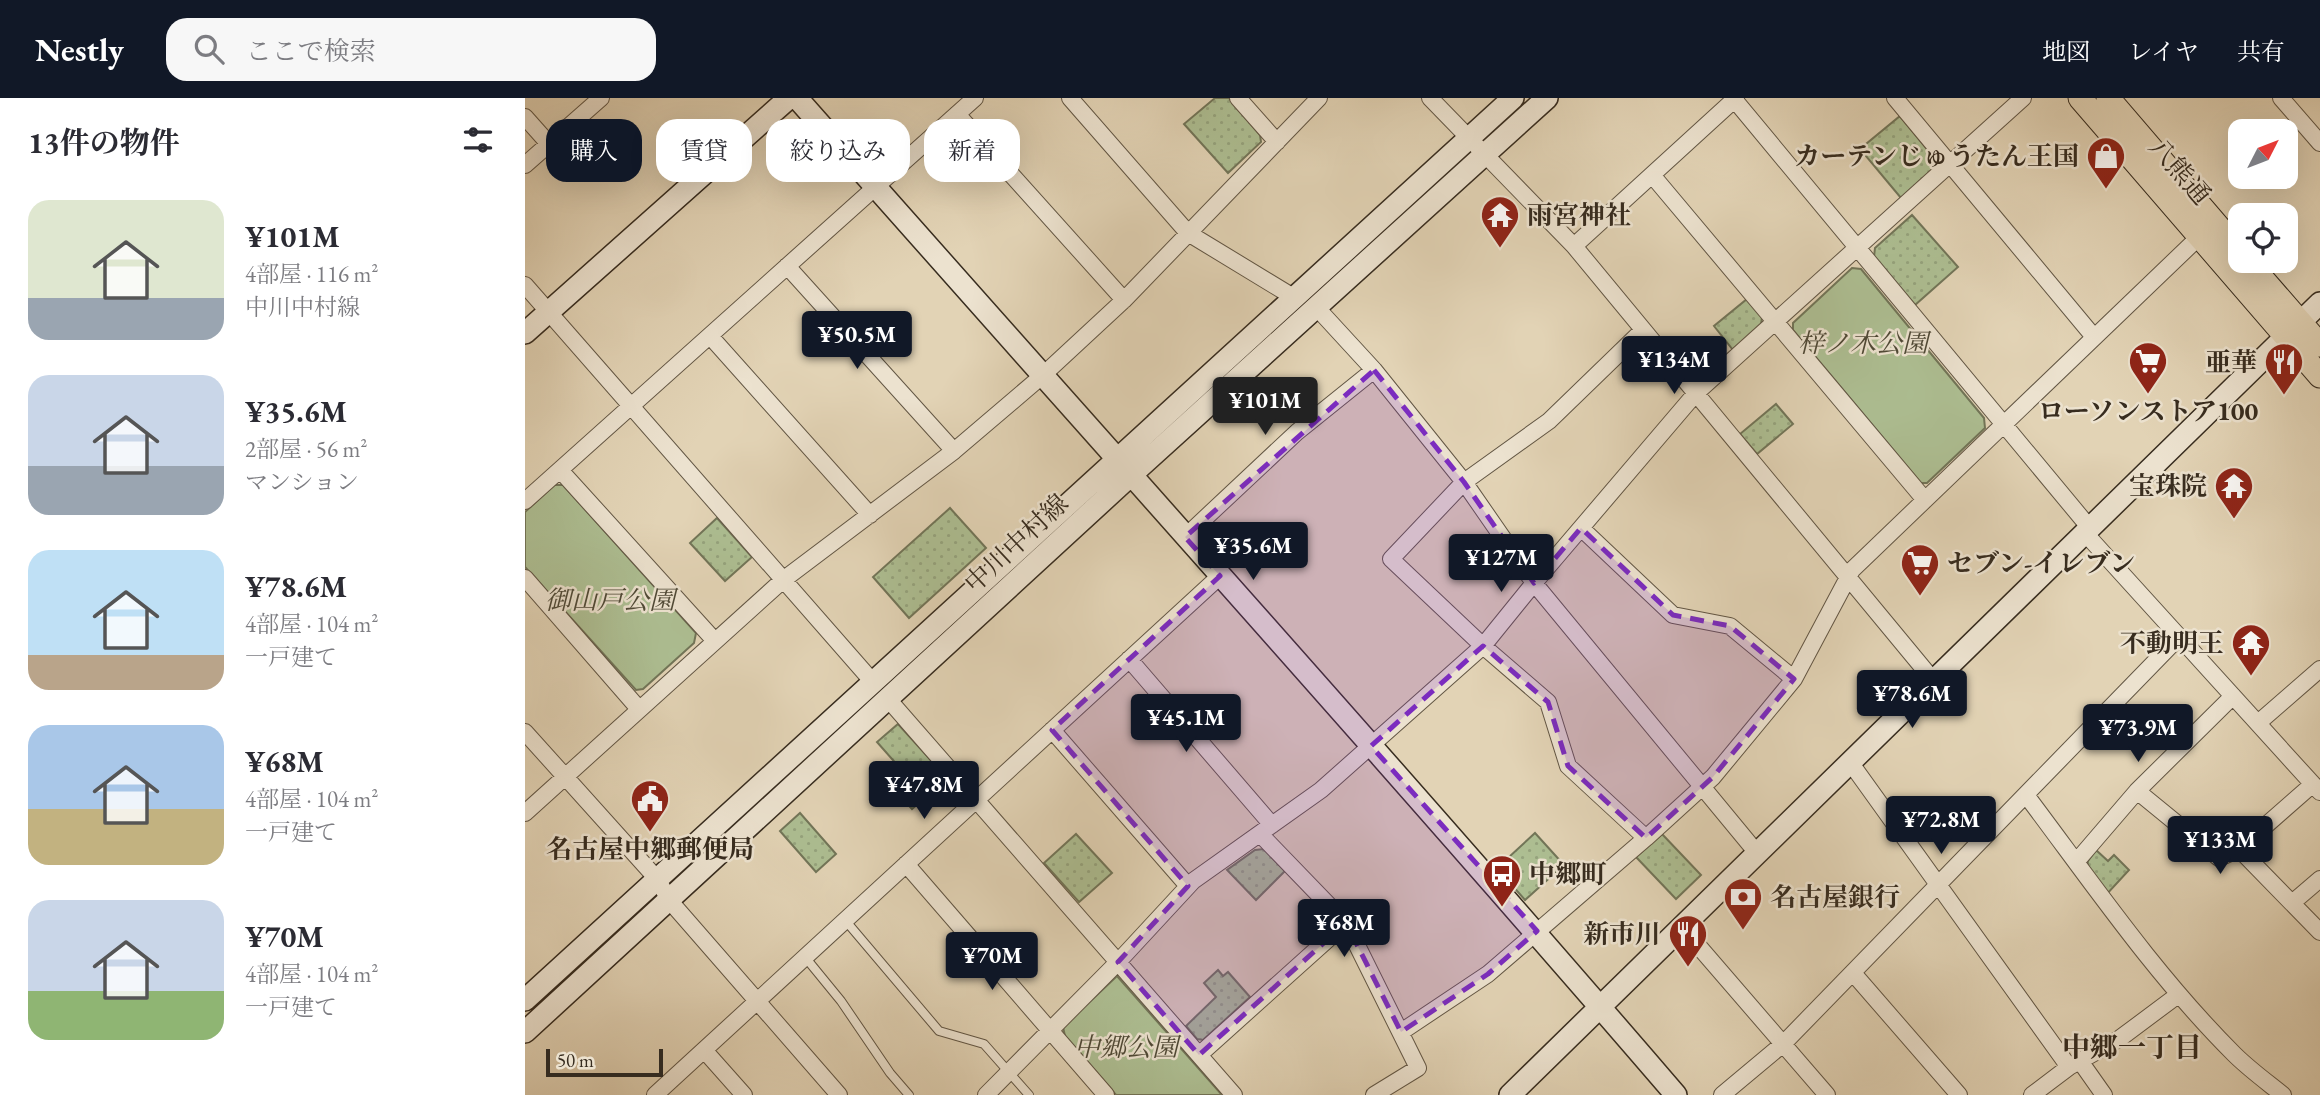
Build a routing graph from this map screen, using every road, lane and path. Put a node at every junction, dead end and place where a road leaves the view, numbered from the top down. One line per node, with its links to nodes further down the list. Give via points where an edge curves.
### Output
1 (601, 98): 19 (street)
2 (789, 98): 42 (main road)
3 (797, 98): 29 (main road)
4 (975, 98): 17 (street)
5 (1070, 98): 30 (street)
6 (1238, 98): 22 (street)
7 (1319, 98): 22 (street)
8 (1430, 98): 20 (street)
9 (1513, 98): 20 (main road, 中川中村線)
10 (1547, 98): 25 (main road, 中川中村線)
11 (1895, 98): 26 (street)
12 (2023, 98): 26 (street)
13 (2080, 98): 31 (main road, 八熊通)
14 (2108, 98): 32 (main road, 八熊通)
15 (2281, 98): 23 (street)
16 (1734, 99): 28 (street); 34 (street)
17 (957, 114): 29 (street); 39 (street)
18 (525, 117): 21 (street)
19 (577, 119)
20 (1469, 138): 25 (street); 38 (main road, 中川中村線)
21 (546, 141)
22 (1276, 142): 30 (street)
23 (2320, 143)
24 (546, 147): 27 (street)
25 (1484, 154): 33 (street); 41 (main road, 中川中村線)
26 (1950, 164): 34 (street); 48 (street)
27 (525, 165)
28 (1652, 175): 33 (street); 43 (street)
29 (875, 187): 35 (street); 51 (main road)
30 (1188, 233): 38 (street); 39 (street)
31 (2199, 237): 44 (main road, 八熊通); 48 (street)
32 (2228, 238)
33 (1574, 246): 45 (street)
34 (1857, 247): 43 (street); 55 (street)
35 (787, 266): 47 (street); 56 (street)
36 (2255, 273): 44 (main road, 八熊通)
37 (525, 285): 42 (street)
38 (1295, 298): 57 (main road, 中川中村線)
39 (1124, 300): 51 (street)
40 (2320, 303): 44 (main road)
41 (1317, 308): 50 (street); 57 (main road, 中川中村線)
42 (549, 312): 46 (main road); 54 (street)
43 (1775, 321): 53 (street); 60 (street)
44 (2292, 328): 49 (main road, 八熊通); 52 (main road, 八熊通); 64 (main road)
45 (1643, 330): 53 (street); 59 (street, via 1549,421)
46 (525, 333)
47 (710, 336): 54 (street); 62 (street)
48 (2094, 337): 55 (street)
49 (2320, 345)
50 (1374, 370): 59 (street); 65 (street, via 1297,432)
51 (1042, 376): 56 (street); 57 (main road)
52 (2320, 376)
53 (1696, 393): 63 (street); 67 (street)
54 (631, 406): 58 (street); 69 (street)
55 (2004, 424): 60 (street); 64 (street)
56 (954, 451): 62 (street)
57 (1123, 469): 65 (main road); 78 (main road, 中川中村線); 80 (main road, 中川中村線)
58 (560, 470): 61 (street); 72 (street)
59 (1464, 482): 70 (street); 73 (street, via 1391,559)
60 (1925, 500): 67 (street)
61 (525, 501)
62 (870, 515): 69 (street)
63 (1581, 528): 70 (street); 76 (street, via 1674,615 1730,626)
64 (2087, 529): 71 (street); 77 (main road)
65 (1185, 537): 66 (main road)
66 (1220, 576): 74 (street); 85 (main road)
67 (1849, 576): 76 (street); 77 (street)
68 (525, 578): 81 (street)
69 (783, 580): 72 (street); 78 (street)
70 (1534, 583): 73 (street); 88 (street)
71 (2179, 637): 79 (street); 91 (street)
72 (715, 641): 81 (street)
73 (1483, 646): 85 (street); 95 (street, via 1548,702 1568,766)
74 (1129, 659): 83 (street); 94 (street)
75 (2320, 669): 82 (street)
76 (1794, 679): 88 (street)
77 (1933, 680): 86 (main road)
78 (872, 681): 101 (main road, 中川中村線)
79 (2233, 696): 82 (street); 90 (street)
80 (888, 699): 92 (street); 104 (main road, 中川中村線)
81 (639, 709): 87 (street)
82 (2257, 723): 89 (street)
83 (1052, 730): 92 (street); 103 (street)
84 (525, 732): 87 (street)
85 (1371, 746): 94 (street, via 1321,790); 109 (main road)
86 (1850, 762): 97 (main road); 102 (street)
87 (565, 776): 93 (street); 101 (street)
88 (1702, 786): 95 (street); 97 (street)
89 (2316, 788): 96 (street)
90 (2137, 791): 96 (street, via 2219,858); 98 (street)
91 (2026, 795): 98 (street); 102 (street)
92 (975, 799): 99 (street); 112 (street)
93 (525, 813)
94 (1266, 829): 103 (street); 107 (street)
95 (1646, 838): 109 (street)
96 (2239, 849): 105 (street)
97 (1757, 853): 108 (main road)
98 (2076, 862): 114 (street)
99 (906, 864): 106 (street); 118 (street)
100 (2320, 879): 105 (street)
101 (658, 880): 104 (street); 115 (main road, 中川中村線)
102 (1939, 885): 113 (street); 124 (street)
103 (1188, 886): 112 (street)
104 (669, 900): 116 (street); 119 (main road, 中川中村線)
105 (2292, 903): 110 (street)
106 (845, 920): 111 (street); 125 (lane, via 939,1031 984,1044)
107 (1346, 923): 120 (street); 123 (street)
108 (1682, 927): 117 (main road); 121 (street)
109 (1537, 931): 117 (main road); 120 (street, via 1487,974)
110 (2320, 932)
111 (805, 957): 116 (street); 130 (lane)
112 (1118, 962): 118 (street); 123 (street)
113 (1853, 973): 121 (street); 139 (street)
114 (2178, 995): 124 (street, via 2119,1040); 142 (street, via 2236,1056)
115 (525, 1000)
116 (757, 1001): 122 (street); 129 (street)
117 (1600, 1007): 126 (main road); 136 (main road)
118 (1050, 1030): 125 (street); 133 (street)
119 (525, 1032)
120 (1401, 1032): 135 (street, via 1418,1068)
121 (1783, 1044): 137 (street); 138 (street)
122 (704, 1050): 127 (street); 128 (street)
123 (1199, 1055): 134 (street)
124 (2074, 1064): 140 (street); 141 (street)
125 (1009, 1072): 131 (street); 132 (lane)
126 (1673, 1094)
127 (655, 1095)
128 (744, 1095)
129 (839, 1095)
130 (909, 1095)
131 (986, 1095)
132 (1029, 1095)
133 (1106, 1095)
134 (1234, 1095)
135 (1374, 1095)
136 (1510, 1095)
137 (1722, 1095)
138 (1828, 1095)
139 (1959, 1095)
140 (2032, 1095)
141 (2104, 1095)
142 (2283, 1095)

